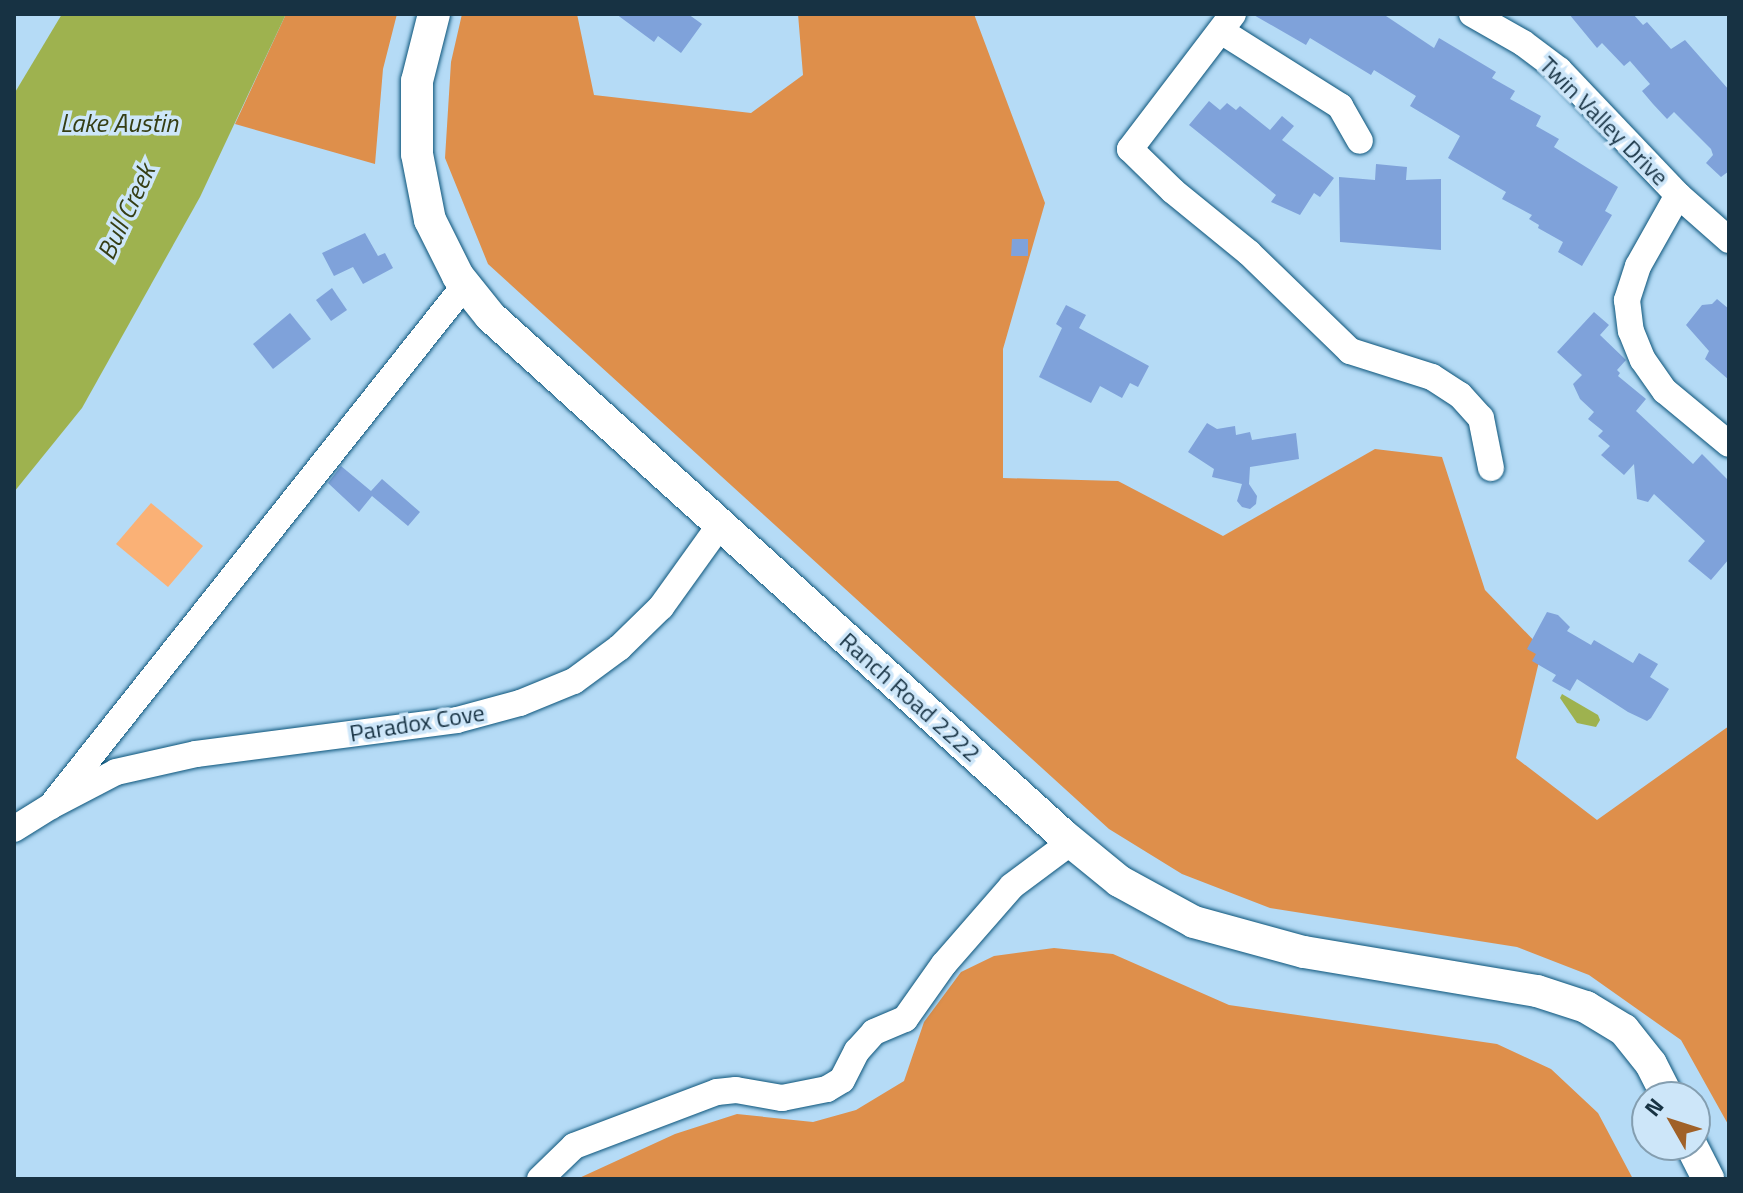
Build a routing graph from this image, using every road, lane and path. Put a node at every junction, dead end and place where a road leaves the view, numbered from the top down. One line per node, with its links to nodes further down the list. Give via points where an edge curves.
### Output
1 (434, 14): 7 (main road, Ranch Road 2222, via 417,81 417,154 430,220)
2 (1472, 14): 5 (street, Twin Valley Drive, via 1559,70)
3 (1227, 22): 4 (street, via 1340,106); 9 (street, via 1130,149 1350,351 1432,377 1460,395 1481,418)
4 (1360, 141)
5 (1678, 195): 6 (street, Twin Valley Drive); 8 (street, via 1638,266 1627,300 1631,331 1665,391)
6 (1729, 240)
7 (465, 285): 10 (main road, Ranch Road 2222, via 490,316); 11 (street)
8 (1729, 444)
9 (1491, 468)
10 (720, 525): 11 (street, Paradox Cove, via 661,607 619,648 574,681 457,720 196,754 116,772); 13 (main road, Ranch Road 2222)
11 (51, 806): 12 (street, Paradox Cove)
12 (14, 829)
13 (1071, 842): 14 (main road, Ranch Road 2222, via 1119,881 1194,922 1304,952 1537,991 1586,1007 1624,1030); 16 (street, via 1012,886 944,964 905,1019 874,1032 857,1051 842,1080 827,1089 782,1098 717,1092 574,1146)
14 (1660, 1081)
15 (1699, 1161): 17 (main road)
16 (540, 1179)
17 (1708, 1179)

